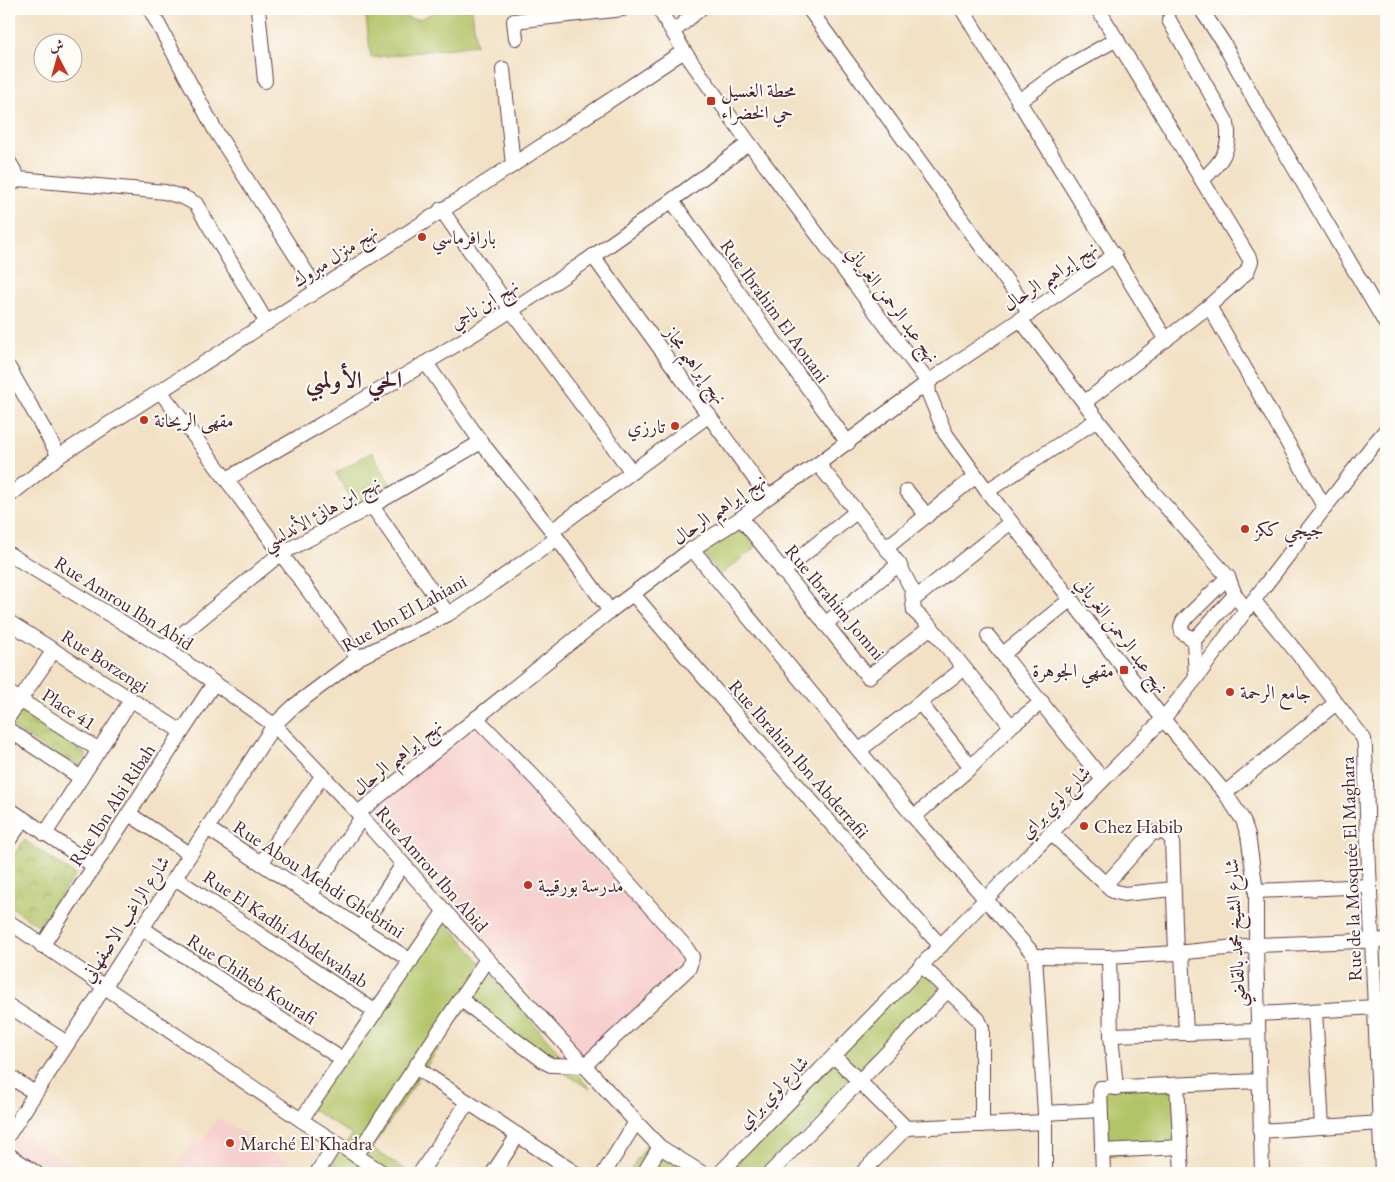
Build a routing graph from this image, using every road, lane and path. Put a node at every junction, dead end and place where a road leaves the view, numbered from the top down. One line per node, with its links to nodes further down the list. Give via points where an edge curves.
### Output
1 (150, 9): 27 (street, via 215,130)
2 (258, 9): 16 (street)
3 (623, 9): 12 (street, via 514,21)
4 (659, 9): 11 (street, نهج عبد الرحمن الغرياني)
5 (700, 9): 11 (street)
6 (808, 9): 30 (street)
7 (962, 9): 17 (street)
8 (1098, 9): 13 (street)
9 (1201, 9): 32 (street)
10 (1169, 20): 21 (street, via 1227,123 1230,136 1218,166)
11 (673, 32): 14 (street, نهج عبد الرحمن الغرياني)
12 (516, 38)
13 (1117, 38): 17 (street, via 1063,69); 21 (street)
14 (684, 51): 18 (street, نهج عبد الرحمن الغرياني); 20 (street, نهج منزل مبروك)
15 (503, 70): 20 (street)
16 (265, 81)
17 (1018, 102): 25 (street)
18 (748, 143): 23 (street, نهج ابن ناجي); 36 (street, نهج عبد الرحمن الغرياني)
19 (9, 162): 22 (street)
20 (513, 164): 24 (street, نهج منزل مبروك)
21 (1202, 180): 28 (street, via 1251,261 1247,272)
22 (14, 182): 31 (street, via 166,192 196,204)
23 (672, 201): 26 (street, نهج ابن ناجي); 43 (street, Rue Ibrahim El Aouani)
24 (441, 209): 27 (street, نهج منزل مبروك); 29 (street)
25 (1115, 255): 30 (street, نهج إبراهيم الرحال); 33 (street)
26 (593, 256): 29 (street, نهج ابن ناجي); 39 (street, نهج إبراهيم مجاز)
27 (317, 289): 31 (street, نهج منزل مبروك)
28 (1209, 306): 33 (street); 54 (street)
29 (511, 310): 34 (street, نهج ابن ناجي); 46 (street)
30 (1025, 316): 36 (street, نهج إبراهيم الرحال); 38 (street)
31 (267, 323): 37 (street, نهج منزل مبروك)
32 (1386, 324)
33 (1166, 340): 38 (street)
34 (426, 363): 42 (street); 48 (street, نهج ابن ناجي)
35 (9, 368): 44 (street)
36 (928, 382): 43 (street, نهج إبراهيم الرحال); 47 (street, نهج عبد الرحمن الغرياني, via 929,394 945,433)
37 (160, 391): 44 (street, نهج منزل مبروك); 48 (street)
38 (1085, 402): 40 (street)
39 (709, 415): 46 (street, Rue Ibn El Lahiani); 52 (street, نهج إبراهيم مجاز)
40 (1097, 420): 50 (street); 66 (street, via 1153,492)
41 (1386, 430): 54 (street, شارع لوي براي)
42 (481, 442): 53 (street, نهج ابن هانئ الأندلسي); 59 (street)
43 (848, 443): 45 (street, نهج إبراهيم الرحال)
44 (59, 456): 51 (street, نهج منزل مبروك)
45 (818, 464): 52 (street, نهج إبراهيم الرحال); 55 (street)
46 (632, 472): 59 (street, Rue Ibn El Lahiani)
47 (976, 476): 50 (street, نهج عبد الرحمن الغرياني); 56 (street)
48 (227, 479): 63 (street)
49 (907, 491): 56 (street)
50 (987, 491): 58 (street, نهج عبد الرحمن الغرياني)
51 (9, 496)
52 (768, 497): 57 (street, نهج إبراهيم الرحال)
53 (372, 506): 63 (street, نهج ابن هانئ الأندلسي); 73 (street)
54 (1325, 508): 71 (street, شارع لوي براي)
55 (856, 512): 60 (street); 65 (street)
56 (926, 516): 60 (street)
57 (741, 518): 61 (street, نهج إبراهيم الرحال); 65 (street, Rue Ibrahim Jomni)
58 (1011, 522): 69 (street, نهج عبد الرحمن الغرياني); 70 (street)
59 (554, 535): 72 (street); 73 (street, Rue Ibn El Lahiani)
60 (886, 548): 64 (street)
61 (692, 549): 67 (street, نهج إبراهيم الرحال); 99 (street)
62 (9, 554): 79 (street, Rue Amrou Ibn Abid)
63 (280, 554): 79 (street, نهج ابن هانئ الأندلسي); 82 (street)
64 (899, 564): 70 (street); 75 (street)
65 (782, 572): 75 (street, Rue Ibrahim Jomni)
66 (1228, 577): 68 (street, Rue de la Mosquée El Maghara); 78 (street, via 1183,621 1182,632)
67 (633, 594): 72 (street, نهج إبراهيم الرحال); 133 (street, Rue Ibrahim Ibn Abderrafii, via 862,861)
68 (1235, 595): 71 (street, Rue de la Mosquée El Maghara); 78 (street)
69 (1071, 599): 81 (street); 93 (street, نهج عبد الرحمن الغرياني)
70 (914, 600): 76 (street, via 914,611)
71 (1250, 605): 84 (street, شارع لوي براي); 90 (street, Rue de la Mosquée El Maghara, via 1308,666)
72 (610, 611): 92 (street, نهج إبراهيم الرحال)
73 (448, 614): 82 (street, Rue Ibn El Lahiani)
74 (9, 622): 80 (street, Rue Borzengi)
75 (825, 624): 76 (street, Rue Ibrahim Jomni, via 868,677)
76 (931, 627): 83 (street)
77 (988, 636): 81 (street)
78 (1194, 640): 84 (street)
79 (165, 648): 85 (street, Rue Amrou Ibn Abid)
80 (54, 650): 86 (street); 87 (street, Rue Borzengi)
81 (1003, 654): 88 (street)
82 (358, 658): 94 (street, Rue Ibn El Lahiani)
83 (964, 668): 89 (street); 95 (street)
84 (1196, 678): 93 (street, شارع لوي براي)
85 (214, 683): 94 (street, Rue Amrou Ibn Abid); 97 (street, Rue Ibn Abi Ribah)
86 (14, 696): 91 (street); 98 (street, Place 41)
87 (131, 700): 97 (street, Rue Borzengi); 98 (street)
88 (1042, 702): 95 (street); 103 (street)
89 (920, 703): 99 (street); 100 (street)
90 (1336, 703): 104 (street); 120 (street, Rue de la Mosquée El Maghara, via 1364,739)
91 (9, 716)
92 (476, 718): 107 (street, نهج إبراهيم الرحال); 154 (street, via 536,780 692,957 689,968)
93 (1163, 719): 103 (street, شارع لوي براي); 104 (street, شارع الشيخ محمد بالقاضي)
94 (274, 725): 101 (street, Rue Amrou Ibn Abid); 110 (street, شارع الراغب الاصفهاني)
95 (1011, 726): 100 (street)
96 (9, 730): 102 (street)
97 (182, 732): 106 (street, Rue Ibn Abi Ribah)
98 (99, 750): 102 (street)
99 (860, 750): 108 (street)
100 (971, 767): 108 (street)
101 (323, 775): 107 (street, Rue Amrou Ibn Abid); 115 (street)
102 (81, 778): 112 (street)
103 (1103, 780): 111 (street, شارع لوي براي)
104 (1225, 794): 122 (street, شارع الشيخ محمد بالقاضي, via 1243,820 1248,835)
105 (9, 809): 109 (street)
106 (128, 814): 114 (street); 117 (street, Rue Ibn Abi Ribah)
107 (360, 815): 116 (street, Rue Amrou Ibn Abid); 123 (street, نهج إبراهيم الرحال)
108 (914, 817): 124 (street)
109 (24, 818): 112 (street); 113 (street)
110 (207, 828): 114 (street, شارع الراغب الاصفهاني); 115 (street, Rue Abou Mehdi Ghebrini)
111 (1052, 833): 119 (street); 124 (street, شارع لوي براي)
112 (45, 834): 117 (street)
113 (9, 840)
114 (190, 854): 118 (street, شارع الراغب الاصفهاني)
115 (261, 863): 123 (street, Rue Abou Mehdi Ghebrini)
116 (403, 864): 125 (street, Rue Amrou Ibn Abid); 128 (street)
117 (94, 866): 132 (street, Rue Ibn Abi Ribah)
118 (175, 878): 127 (street, شارع الراغب الاصفهاني); 146 (street, Rue El Kadhi Abdelwahab)
119 (1106, 884): 121 (street, via 1112,891 1124,894); 121 (street, via 1152,833 1158,831 1172,839)
120 (1370, 886): 122 (street); 130 (street, Rue de la Mosquée El Maghara)
121 (1173, 889): 134 (street)
122 (1256, 891): 131 (street, شارع الشيخ محمد بالقاضي)
123 (310, 895): 128 (street, Rue Abou Mehdi Ghebrini)
124 (985, 900): 133 (street, شارع لوي براي); 135 (street)
125 (444, 912): 137 (street, Rue Amrou Ibn Abid); 138 (street)
126 (9, 922): 132 (street)
127 (142, 928): 140 (street, شارع الراغب الاصفهاني); 153 (street, Rue Chiheb Kourafi)
128 (361, 928): 138 (street, Rue Abou Mehdi Ghebrini)
129 (1386, 940): 130 (street)
130 (1372, 941): 131 (street); 144 (street, Rue de la Mosquée El Maghara)
131 (1256, 945): 134 (street); 147 (street, شارع الشيخ محمد بالقاضي)
132 (42, 946): 140 (street)
133 (942, 946): 139 (street, شارع لوي براي)
134 (1179, 953): 136 (street); 149 (street)
135 (1035, 956): 136 (street); 164 (street)
136 (1109, 956): 150 (street)
137 (487, 959): 142 (street); 154 (street, Rue Amrou Ibn Abid)
138 (411, 961): 146 (street)
139 (922, 966): 141 (street); 152 (street, شارع لوي براي)
140 (103, 987): 151 (street, شارع الراغب الاصفهاني); 165 (street)
141 (948, 990): 157 (street); 168 (street, via 978,1019 982,1028)
142 (460, 998): 154 (street, via 545,1062); 155 (street)
143 (9, 1006): 151 (street)
144 (1375, 1007): 145 (street); 167 (street, Rue de la Mosquée El Maghara)
145 (1315, 1011): 147 (street); 169 (street)
146 (376, 1012): 153 (street)
147 (1258, 1014): 148 (street, شارع الشيخ محمد بالقاضي)
148 (1258, 1031): 149 (street); 158 (street, شارع الشيخ محمد بالقاضي)
149 (1186, 1033): 150 (street)
150 (1111, 1035): 160 (street)
151 (67, 1043): 161 (street, شارع الراغب الاصفهاني)
152 (834, 1056): 157 (street); 190 (street, شارع لوي براي)
153 (343, 1060): 165 (street)
154 (584, 1066): 166 (street, Rue Amrou Ibn Abid)
155 (415, 1067): 162 (street); 179 (street)
156 (9, 1076): 161 (street)
157 (860, 1081): 170 (street); 191 (street)
158 (1259, 1081): 159 (street); 171 (street, شارع الشيخ محمد بالقاضي)
159 (1178, 1085): 160 (street); 176 (street)
160 (1116, 1088): 163 (street, via 1100,1088)
161 (35, 1093): 172 (street, شارع الراغب الاصفهاني)
162 (468, 1102): 173 (street); 185 (street)
163 (1100, 1110): 164 (street); 177 (street)
164 (1045, 1118): 168 (street); 192 (street)
165 (301, 1120): 174 (street)
166 (636, 1122): 175 (street, Rue Amrou Ibn Abid); 187 (street)
167 (1381, 1123): 169 (street); 196 (street, Rue de la Mosquée El Maghara)
168 (982, 1125): 170 (street)
169 (1322, 1127): 171 (street)
170 (906, 1128): 181 (street)
171 (1260, 1131): 195 (street, شارع الشيخ محمد بالقاضي)
172 (9, 1134)
173 (518, 1135): 180 (street); 186 (street)
174 (336, 1143): 179 (street); 183 (street)
175 (660, 1147): 188 (street); 189 (street, Rue Amrou Ibn Abid)
176 (1181, 1147): 177 (street); 194 (street)
177 (1102, 1151): 193 (street)
178 (9, 1156): 182 (street)
179 (356, 1156): 184 (street)
180 (568, 1171)
181 (869, 1171)
182 (36, 1173)
183 (317, 1173)
184 (384, 1173)
185 (420, 1173)
186 (493, 1173)
187 (604, 1173)
188 (644, 1173)
189 (702, 1173)
190 (720, 1173)
191 (770, 1173)
192 (1045, 1173)
193 (1103, 1173)
194 (1182, 1173)
195 (1262, 1173)
196 (1382, 1173)

